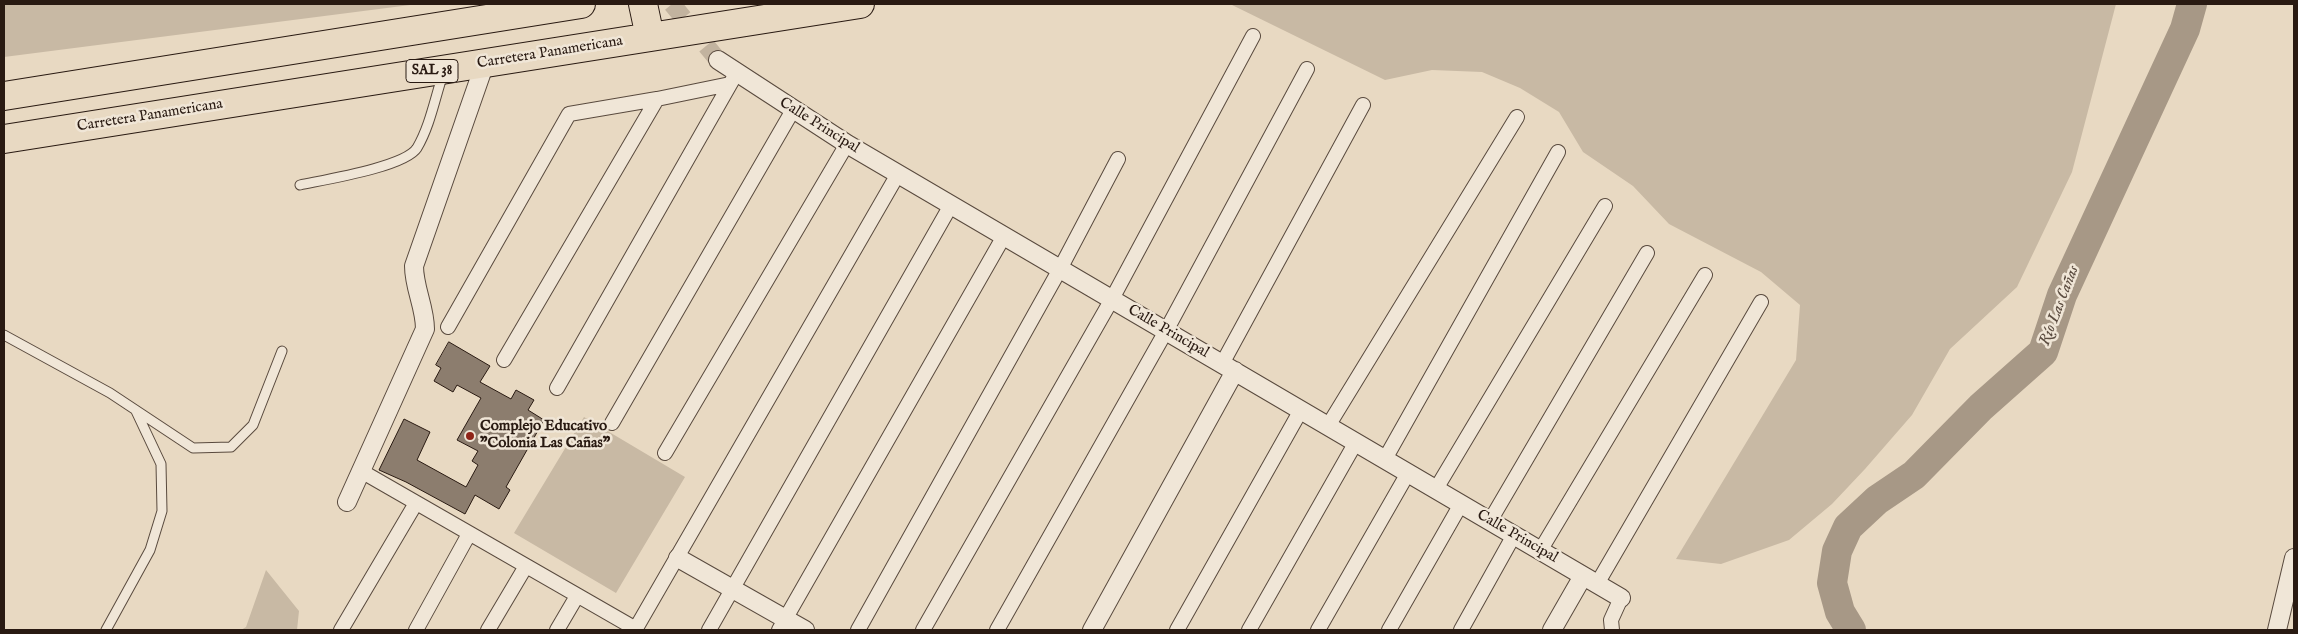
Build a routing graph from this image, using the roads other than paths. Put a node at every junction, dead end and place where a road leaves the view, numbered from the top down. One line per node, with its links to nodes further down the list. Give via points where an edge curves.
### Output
1 (581, 4): 4 (highway)
2 (643, 4): 6 (highway)
3 (860, 4): 6 (highway, Carretera Panamericana / SAL 38)
4 (476, 12): 12 (highway)
5 (1253, 36): 30 (street)
6 (650, 37): 8 (highway, Carretera Panamericana / SAL 38)
7 (718, 60): 11 (street, Calle Principal)
8 (485, 63): 9 (highway, Carretera Panamericana / SAL 38); 46 (street, via 414,266 425,329)
9 (445, 69): 17 (highway, Carretera Panamericana / SAL 38); 23 (lane, via 416,150 401,159 360,172)
10 (1307, 69): 33 (street)
11 (734, 78): 13 (street); 15 (street, Calle Principal); 38 (street)
12 (16, 95): 17 (highway)
13 (657, 99): 32 (street, via 570,114); 36 (street)
14 (1363, 105): 37 (street)
15 (793, 110): 19 (street, Calle Principal); 41 (street)
16 (1517, 116): 42 (street)
17 (34, 134): 18 (highway, Carretera Panamericana / SAL 38)
18 (4, 139)
19 (847, 144): 22 (street, Calle Principal); 44 (street)
20 (1558, 152): 45 (street)
21 (1118, 159): 28 (street)
22 (898, 174): 24 (street, Calle Principal); 56 (street)
23 (300, 185)
24 (951, 205): 26 (street, Calle Principal); 60 (street)
25 (1606, 206): 48 (street)
26 (1004, 236): 28 (street, Calle Principal); 63 (street)
27 (1647, 253): 52 (street)
28 (1060, 269): 30 (street, Calle Principal); 72 (street)
29 (1705, 276): 55 (street)
30 (1112, 299): 33 (street, Calle Principal); 73 (street)
31 (1761, 302): 59 (street)
32 (448, 327)
33 (1166, 331): 37 (street, Calle Principal); 74 (street)
34 (4, 335): 40 (lane, via 110,393)
35 (282, 351): 40 (lane, via 253,425 231,447 193,448)
36 (504, 360)
37 (1228, 367): 39 (street, Calle Principal); 75 (street)
38 (558, 388)
39 (1301, 410): 42 (street, Calle Principal); 76 (street)
40 (136, 411): 64 (lane, via 161,464 162,510 150,550)
41 (612, 423)
42 (1328, 426): 43 (street, Calle Principal)
43 (1356, 442): 45 (street, Calle Principal); 77 (street)
44 (665, 453)
45 (1384, 459): 47 (street, Calle Principal)
46 (361, 471): 49 (street); 50 (street)
47 (1408, 473): 48 (street, Calle Principal); 78 (street)
48 (1436, 489): 51 (street, Calle Principal)
49 (347, 502)
50 (416, 503): 53 (street); 65 (street)
51 (1461, 504): 52 (street, Calle Principal); 79 (street)
52 (1490, 521): 54 (street, Calle Principal)
53 (469, 534): 58 (street); 66 (street)
54 (1514, 535): 55 (street, Calle Principal); 80 (street)
55 (1540, 551): 59 (street, Calle Principal)
56 (678, 558): 60 (street); 69 (street)
57 (2294, 558): 83 (street)
58 (526, 566): 61 (street); 67 (street)
59 (1590, 580): 62 (street, Calle Principal); 81 (street)
60 (734, 590): 63 (street); 70 (street)
61 (577, 596): 68 (street); 69 (street)
62 (1621, 598): 82 (street, via 1611,620)
63 (783, 625): 71 (street)
64 (106, 630)
65 (341, 630)
66 (416, 630)
67 (488, 630)
68 (557, 630)
69 (635, 630)
70 (709, 630)
71 (805, 630)
72 (858, 630)
73 (923, 630)
74 (997, 630)
75 (1092, 630)
76 (1177, 630)
77 (1249, 630)
78 (1318, 630)
79 (1389, 630)
80 (1461, 630)
81 (1552, 630)
82 (1612, 630)
83 (2277, 630)

